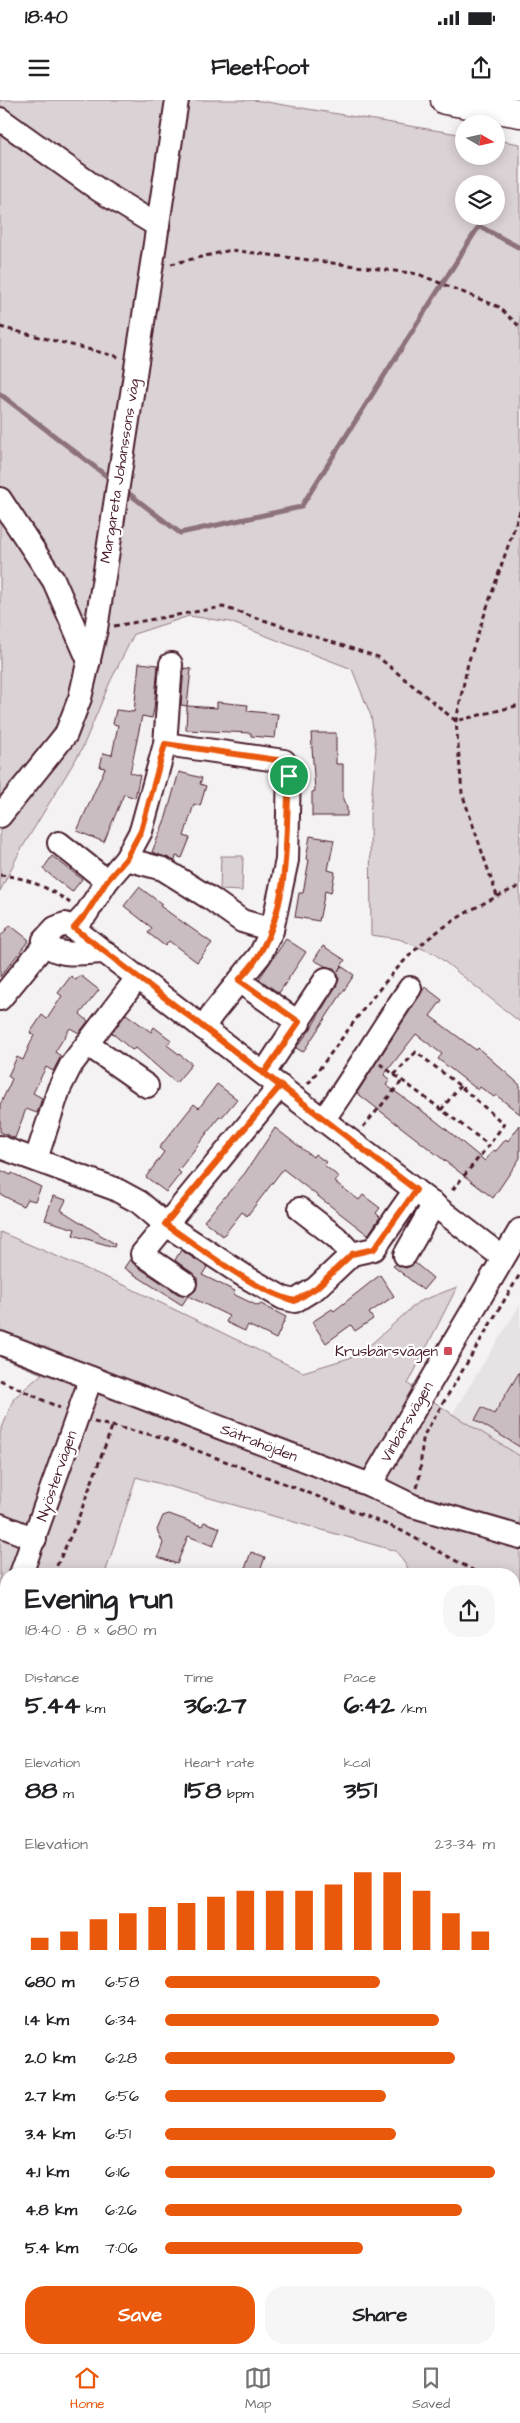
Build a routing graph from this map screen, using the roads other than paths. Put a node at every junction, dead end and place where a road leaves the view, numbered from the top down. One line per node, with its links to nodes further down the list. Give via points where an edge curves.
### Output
1 (177, 100): 5 (street, Margareta Johanssons väg)
2 (445, 100): 3 (highway)
3 (520, 112)
4 (0, 119): 5 (street, via 99,190)
5 (158, 226): 7 (street, Margareta Johanssons väg)
6 (0, 499): 7 (street, via 54,581)
7 (89, 661): 10 (street, Margareta Johanssons väg, via 80,698 66,734)
8 (171, 664): 9 (street)
9 (165, 744): 12 (street, via 141,831); 15 (street, via 261,756 284,761 289,768 287,860)
10 (0, 816)
11 (59, 843): 13 (street)
12 (126, 859): 13 (street); 15 (street, via 163,869 242,921)
13 (107, 881): 14 (street)
14 (74, 928): 16 (street, via 65,924 55,928 44,940); 17 (street)
15 (272, 930): 20 (street, via 260,955)
16 (46, 943): 17 (street, via 55,951); 22 (street)
17 (102, 952): 18 (street)
18 (138, 977): 24 (street); 25 (street)
19 (326, 979): 23 (street)
20 (239, 980): 23 (street); 24 (street)
21 (410, 988): 28 (street)
22 (0, 999)
23 (299, 1022): 26 (street)
24 (203, 1028): 26 (street)
25 (87, 1044): 27 (street); 30 (street, via 59,1089)
26 (272, 1080): 28 (street); 34 (street)
27 (147, 1086)
28 (324, 1120): 31 (street)
29 (0, 1147): 30 (street)
30 (36, 1158): 34 (street, via 115,1189 140,1202)
31 (416, 1190): 32 (street); 36 (street, via 374,1249)
32 (442, 1199): 37 (street); 38 (street)
33 (300, 1209): 36 (street)
34 (165, 1224): 36 (street, via 246,1277 283,1298 295,1301 316,1288); 39 (street, via 142,1254)
35 (520, 1230): 38 (street, Vinbärsvägen)
36 (352, 1254)
37 (405, 1255)
38 (502, 1257): 42 (street, Vinbärsvägen)
39 (185, 1283)
40 (0, 1343): 41 (street, Sätrahöjden)
41 (91, 1378): 42 (street, Sätrahöjden); 45 (street, Nyöstervägen)
42 (370, 1485): 44 (street, Sätrahöjden, via 413,1506)
43 (0, 1525): 45 (street)
44 (520, 1537)
45 (35, 1539): 46 (street, Nyöstervägen)
46 (23, 1568)

